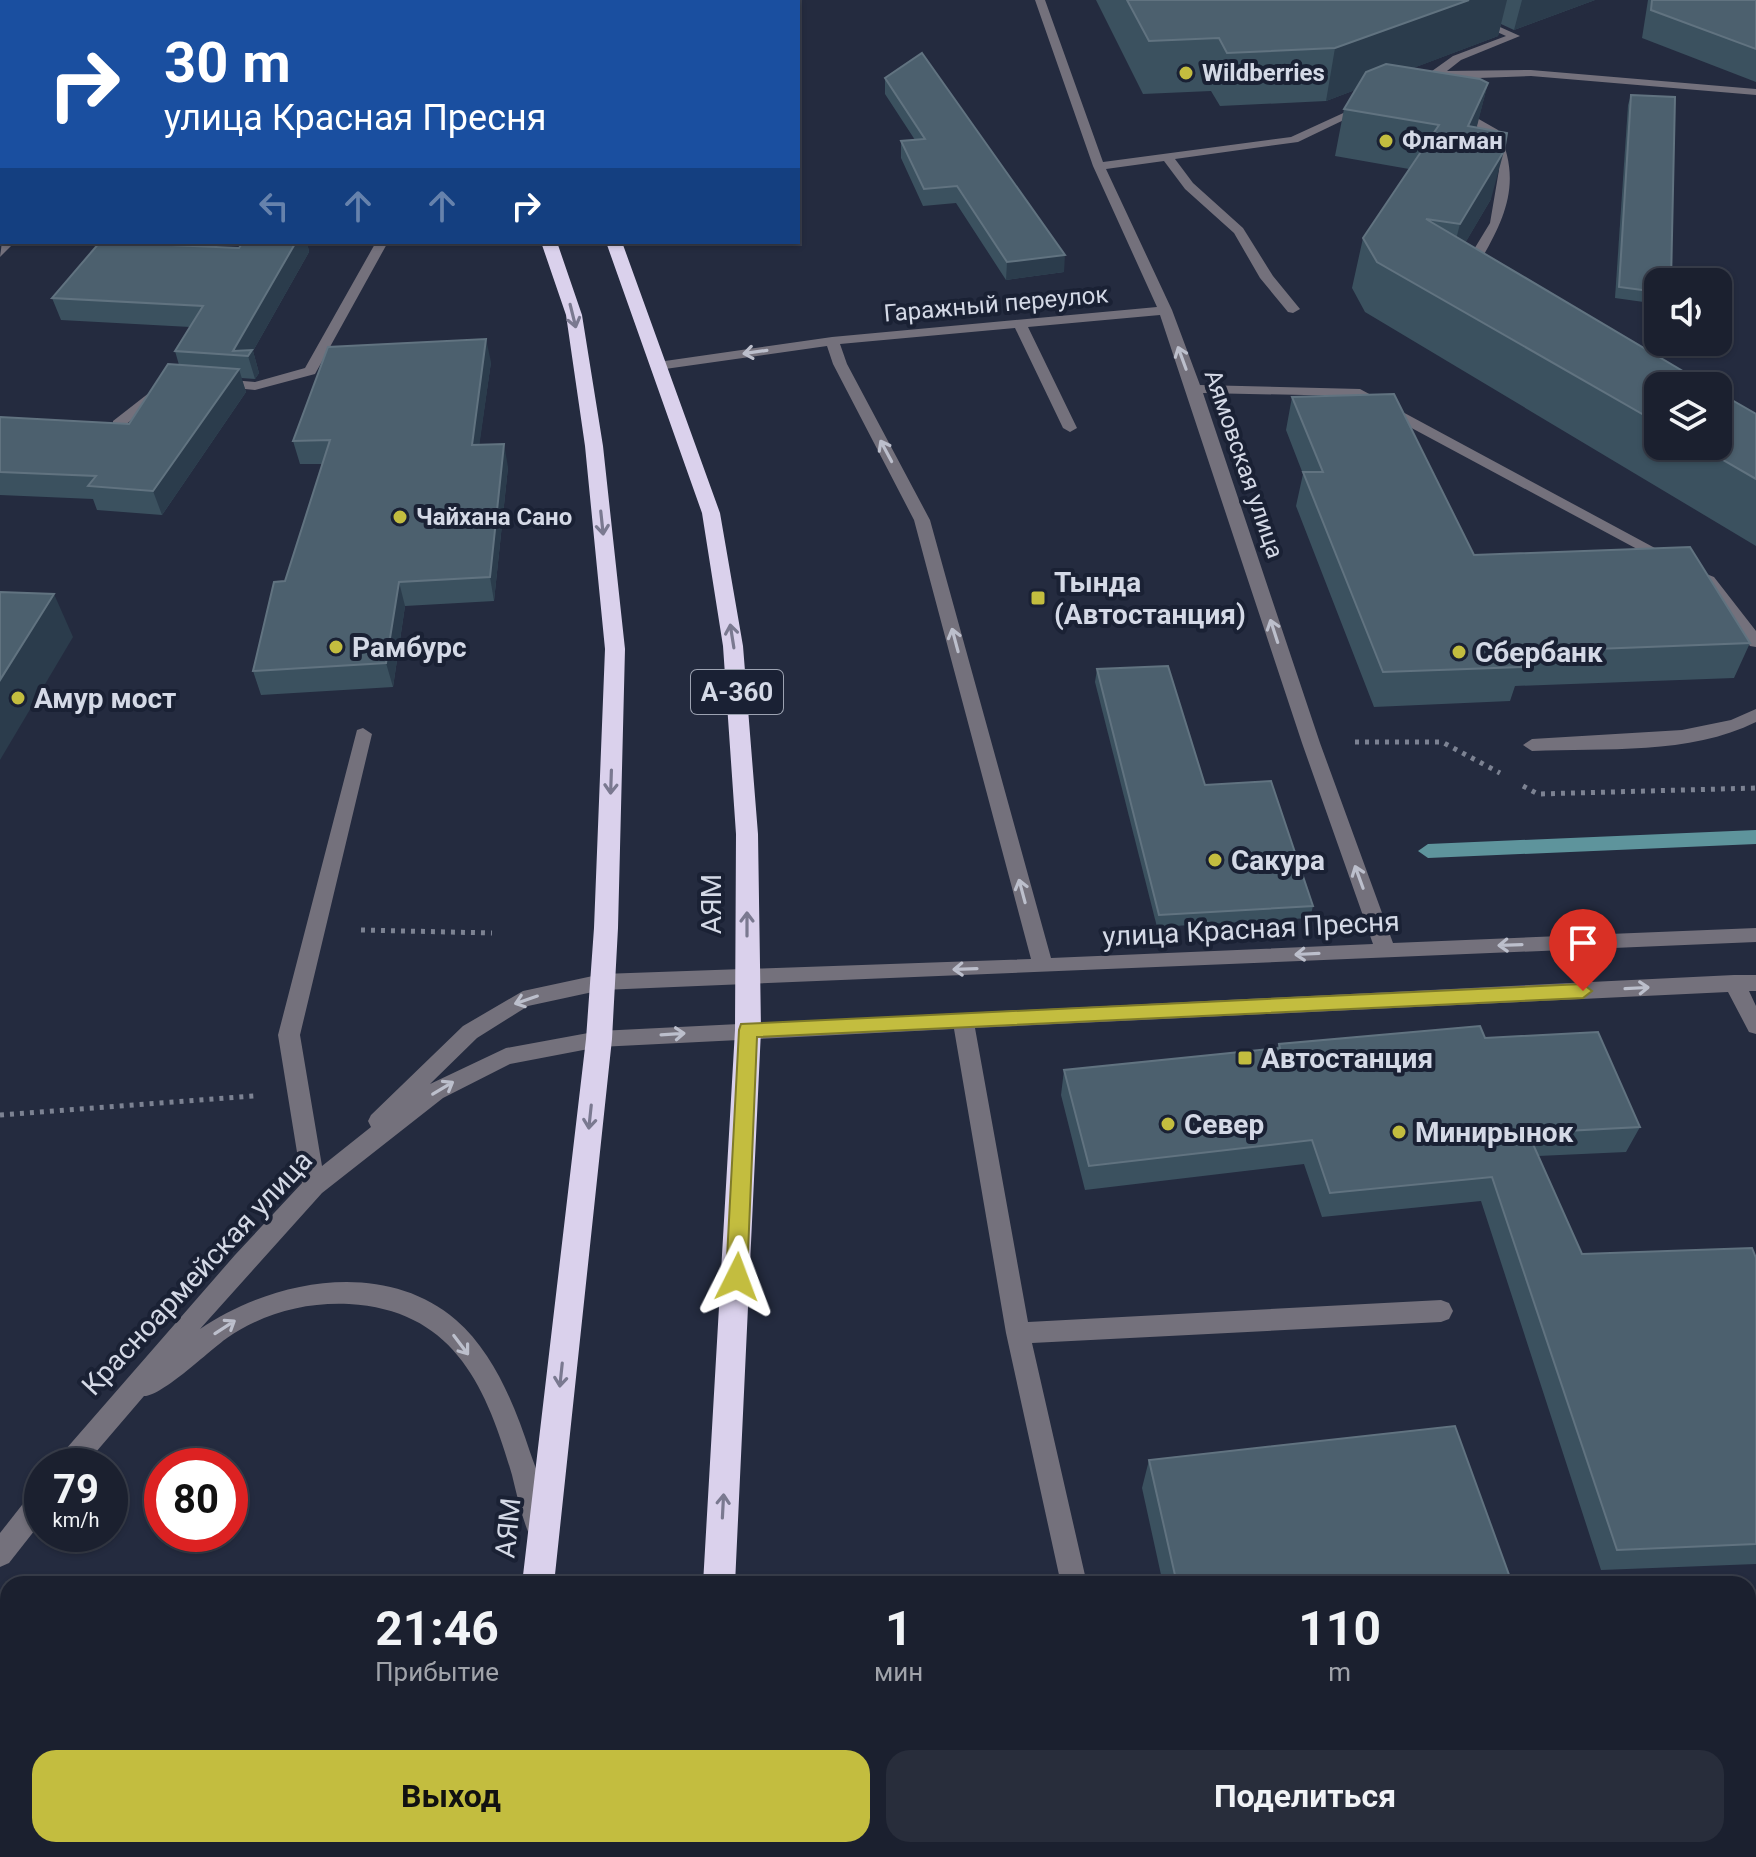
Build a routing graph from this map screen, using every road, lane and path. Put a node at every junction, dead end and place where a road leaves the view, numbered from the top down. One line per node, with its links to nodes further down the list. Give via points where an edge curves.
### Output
1 (1040, 0): 9 (street, Аямовская улица)
2 (1431, 0): 3 (street, via 1515,36 1457,58)
3 (1436, 75): 4 (street); 5 (street, via 1531,73)
4 (1412, 85)
5 (1756, 92)
6 (1386, 98): 8 (street, via 1294,140)
7 (1446, 104): 13 (street, via 1494,132 1505,170 1496,223)
8 (1167, 157): 9 (street); 14 (street, via 1189,186 1239,231)
9 (1099, 166): 15 (street, Аямовская улица)
10 (381, 244): 20 (street, via 310,371 255,386)
11 (550, 244): 34 (highway, АЯМ, one-way to 34, via 574,315 615,649)
12 (615, 244): 18 (highway, АЯМ / А-360)
13 (1466, 274)
14 (1293, 309)
15 (1165, 310): 16 (street, Гаражный переулок); 21 (street, Аямовская улица, one-way to 15)
16 (1020, 324): 17 (street, Гаражный переулок); 23 (street)
17 (832, 341): 18 (street, Гаражный переулок, one-way to 18); 32 (street, one-way to 17, via 922,520)
18 (658, 366): 33 (highway, АЯМ / А-360, one-way to 18, via 747,834 733,646 711,513)
19 (172, 379): 22 (street)
20 (199, 381)
21 (1194, 389): 24 (street, via 1355,392 1708,581); 31 (street, Аямовская улица, one-way to 21)
22 (118, 424)
23 (1070, 428)
24 (1756, 642)
25 (1756, 715): 27 (street, via 1742,725 1661,738)
26 (363, 734): 28 (street)
27 (1532, 745)
28 (315, 929): 29 (path); 41 (street, via 289,1035)
29 (492, 933)
30 (1756, 935): 31 (street, улица Красная Пресня, one-way to 31)
31 (1385, 950): 32 (street, улица Красная Пресня, one-way to 32)
32 (1043, 966): 33 (street, улица Красная Пресня, one-way to 33)
33 (748, 978): 34 (street, улица Красная Пресня); 39 (highway, АЯМ / А-360)
34 (602, 982): 40 (highway, АЯМ); 43 (street, one-way to 43, via 523,999 470,1032)
35 (1734, 983): 36 (street); 37 (street, one-way to 35); 38 (street)
36 (1756, 983)
37 (963, 1021): 39 (street); 45 (street)
38 (1756, 1026)
39 (748, 1030): 40 (street, Красноармейская улица, one-way to 39); 52 (highway, АЯМ / А-360, one-way to 39)
40 (599, 1039): 43 (street, Красноармейская улица, one-way to 40, via 385,1128 477,1068 506,1056); 49 (highway, АЯМ, one-way to 49)
41 (299, 1093): 42 (path); 43 (street)
42 (0, 1115)
43 (314, 1186): 46 (street, Красноармейская улица)
44 (1441, 1311): 45 (street)
45 (1018, 1333): 53 (street)
46 (98, 1428): 47 (street, Красноармейская улица); 49 (street, one-way to 49, via 193,1348 270,1303 297,1294 340,1291 387,1297 420,1310 455,1335 474,1362 516,1440)
47 (82, 1448)
48 (24, 1523): 50 (street)
49 (543, 1541): 51 (highway, АЯМ)
50 (0, 1554)
51 (539, 1576)
52 (719, 1576)
53 (1072, 1576)

